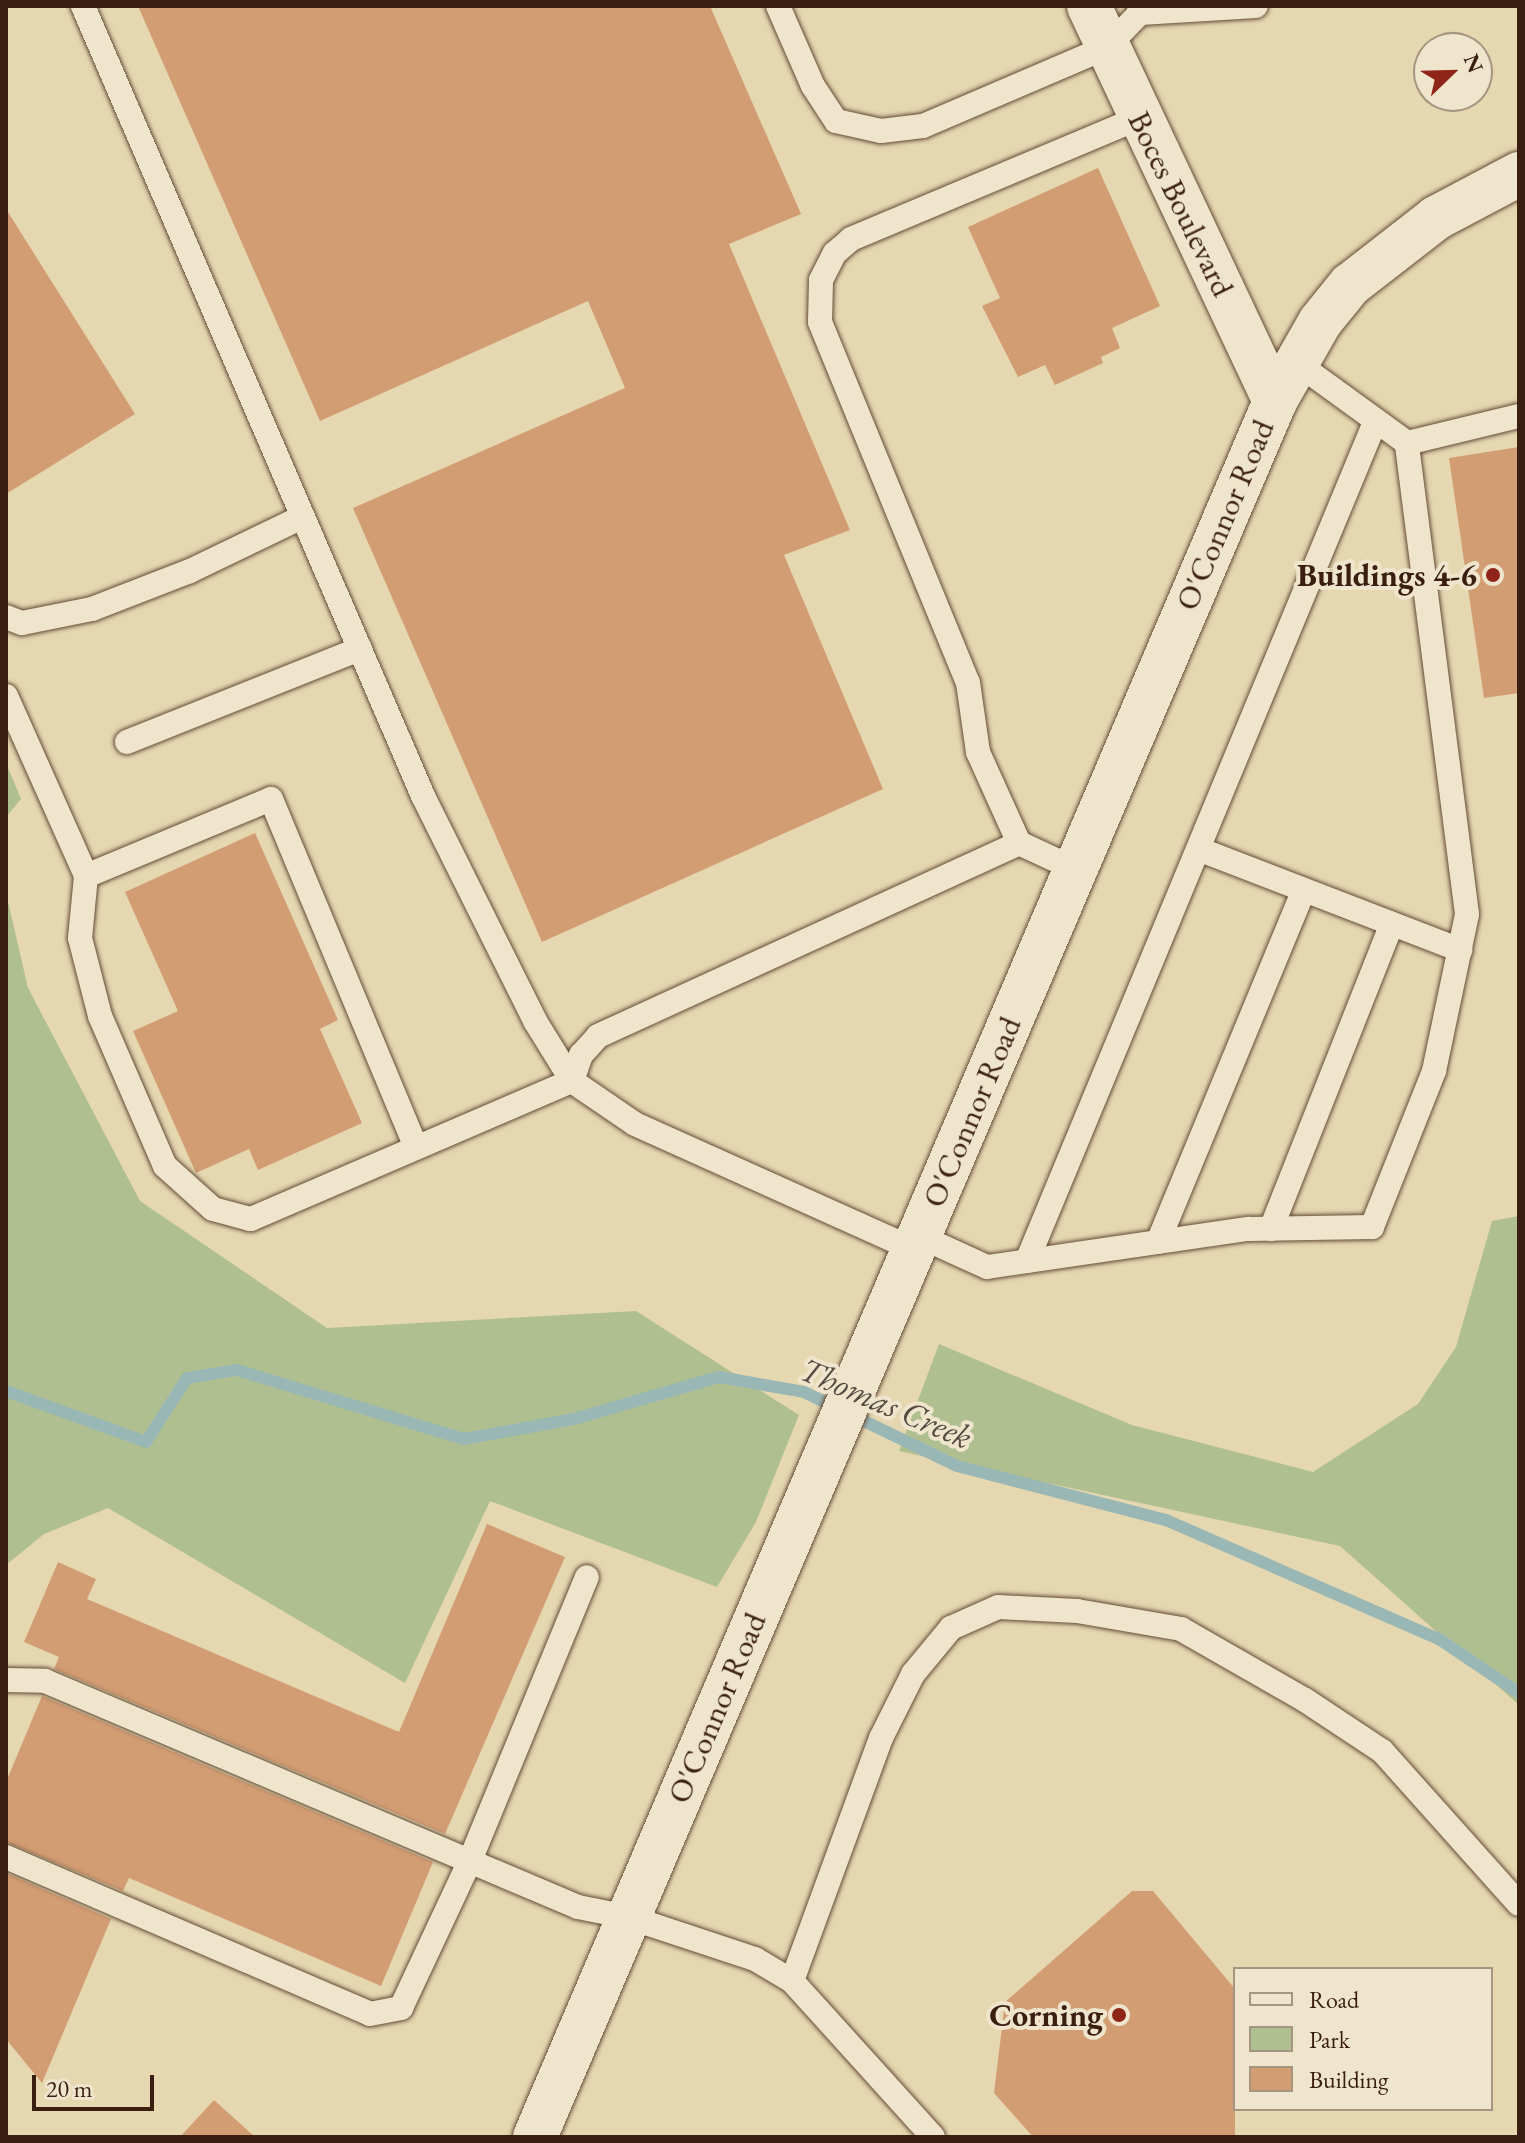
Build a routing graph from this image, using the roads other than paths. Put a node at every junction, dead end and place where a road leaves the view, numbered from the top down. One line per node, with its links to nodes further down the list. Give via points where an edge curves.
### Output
1 (83, 6): 14 (lane)
2 (778, 6): 6 (lane, via 813,86 836,121 881,131 923,126)
3 (1089, 6): 6 (street, Boces Boulevard)
4 (1256, 6): 5 (lane)
5 (1140, 9): 6 (lane)
6 (1107, 47): 7 (street, Boces Boulevard)
7 (1139, 118): 10 (street, Boces Boulevard); 19 (lane, via 851,239 835,253 821,280 820,322 968,683 978,752)
8 (1519, 174): 9 (street, O'Connor Road, via 1436,218 1350,285)
9 (1297, 363): 10 (street, O'Connor Road); 12 (lane)
10 (1275, 401): 21 (street, O'Connor Road)
11 (1519, 416): 13 (lane)
12 (1375, 422): 13 (lane); 20 (lane)
13 (1407, 443): 25 (lane, via 1467,914)
14 (302, 517): 15 (lane, via 190,571 92,609 22,623); 16 (lane)
15 (6, 617)
16 (360, 649): 18 (lane); 26 (lane, via 466,888)
17 (6, 696): 22 (lane)
18 (127, 742)
19 (1019, 843): 21 (lane); 26 (lane, via 598,1036 581,1055)
20 (1201, 850): 23 (lane); 31 (lane)
21 (1075, 869): 29 (street, O'Connor Road)
22 (86, 876): 27 (lane, via 271,799); 27 (lane, via 80,938 100,1016 165,1166 213,1209 251,1219)
23 (1304, 890): 24 (lane); 30 (lane)
24 (1392, 924): 25 (lane); 28 (lane)
25 (1460, 950): 28 (lane, via 1434,1071 1372,1227)
26 (572, 1081): 27 (lane); 29 (lane, via 635,1124)
27 (416, 1147)
28 (1271, 1229): 30 (lane)
29 (916, 1242): 31 (lane, via 987,1267); 37 (street, O'Connor Road)
30 (1158, 1242): 31 (lane)
31 (1027, 1261)
32 (587, 1577): 35 (lane)
33 (6, 1680): 35 (lane, via 45,1681)
34 (6, 1857): 35 (lane, via 370,2014 401,2008 413,1992)
35 (469, 1863): 37 (lane, via 578,1907)
36 (1519, 1904): 38 (lane, via 1382,1751 1181,1629 1077,1611 998,1607 951,1628 913,1674 881,1738)
37 (628, 1917): 38 (lane, via 755,1959); 39 (street, O'Connor Road)
38 (792, 1981): 40 (lane)
39 (535, 2137)
40 (933, 2137)

